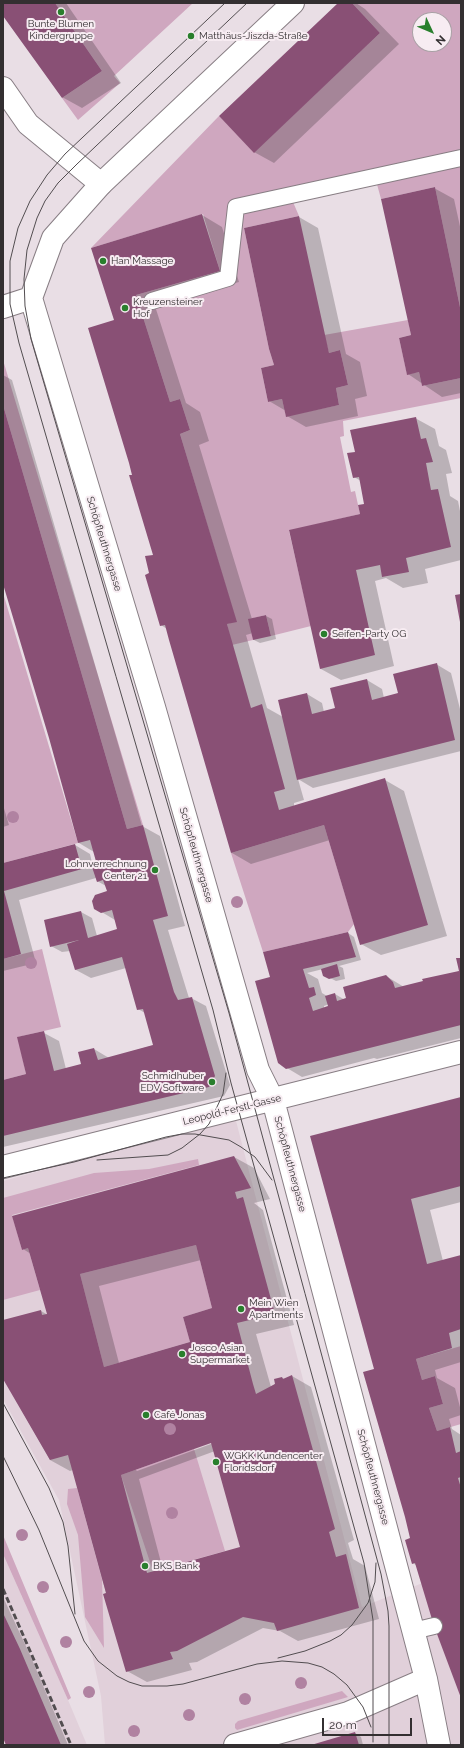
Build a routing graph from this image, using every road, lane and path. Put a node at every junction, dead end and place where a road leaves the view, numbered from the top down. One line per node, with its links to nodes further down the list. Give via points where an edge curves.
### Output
1 (293, 3): 4 (street)
2 (3, 88): 4 (street, via 28,124)
3 (461, 158): 6 (lane, via 236,207 228,278)
4 (101, 184): 5 (street, via 53,238)
5 (31, 298): 7 (street); 9 (street, Schöpfleuthnergasse, via 154,707 258,1070)
6 (152, 302)
7 (3, 306)
8 (461, 1052): 9 (street, Leopold-Ferstl-Gasse)
9 (273, 1100): 10 (street, Leopold-Ferstl-Gasse); 11 (street, Schöpfleuthnergasse, via 424,1628)
10 (3, 1167)
11 (426, 1679): 12 (street, via 348,1713); 13 (street, Schöpfleuthnergasse)
12 (235, 1745)
13 (439, 1745)

